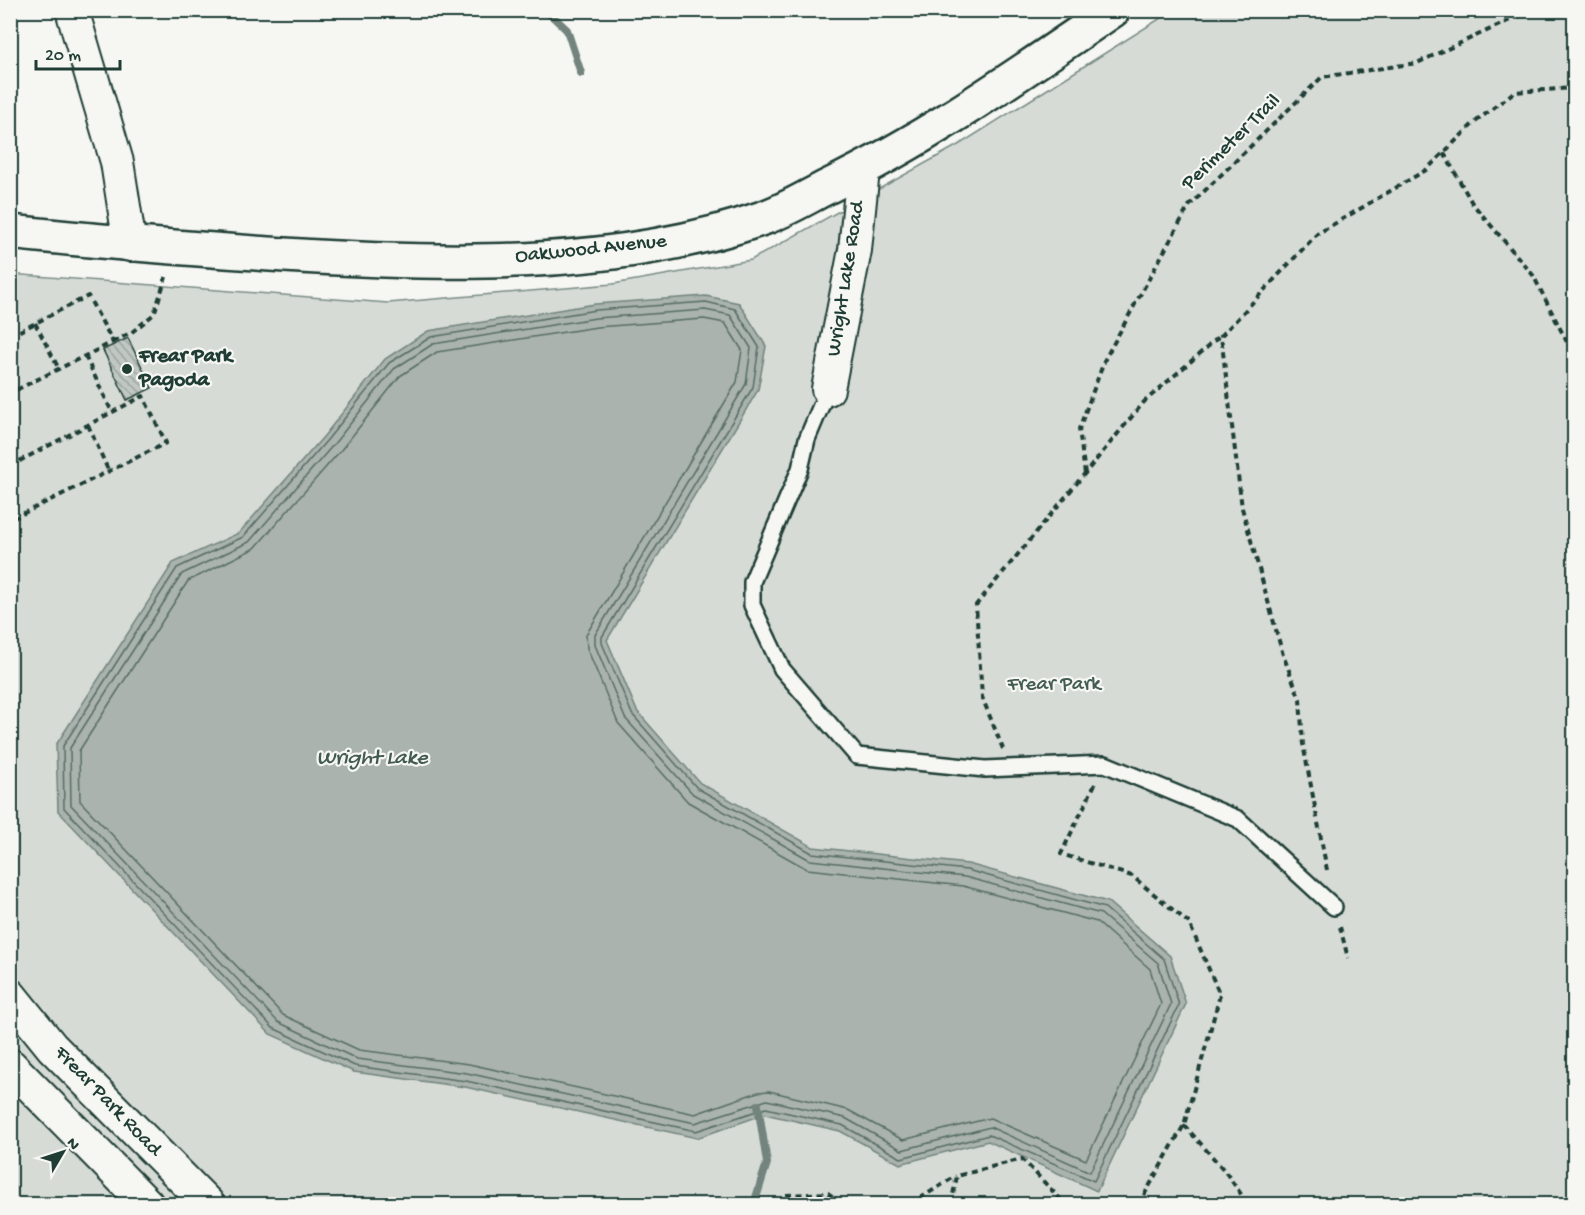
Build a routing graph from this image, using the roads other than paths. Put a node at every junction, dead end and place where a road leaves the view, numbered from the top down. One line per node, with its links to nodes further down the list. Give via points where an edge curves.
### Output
1 (72, 10): 5 (street, via 117,162)
2 (1113, 10): 3 (main road, Oakwood Avenue, via 949,121)
3 (863, 170): 5 (main road, Oakwood Avenue, via 768,216 692,238 608,252 452,263); 6 (street, Wright Lake Road, via 855,250)
4 (10, 232): 5 (main road, Oakwood Avenue)
5 (130, 245)
6 (828, 389): 7 (lane, via 807,439 800,469 752,582 752,605 782,669 857,756 985,769 1105,764 1239,819)
7 (1334, 907)
8 (10, 995): 11 (street, Frear Park Road, via 67,1062)
9 (10, 1065): 10 (street, Frear Park Road)
10 (147, 1204)
11 (208, 1204)

